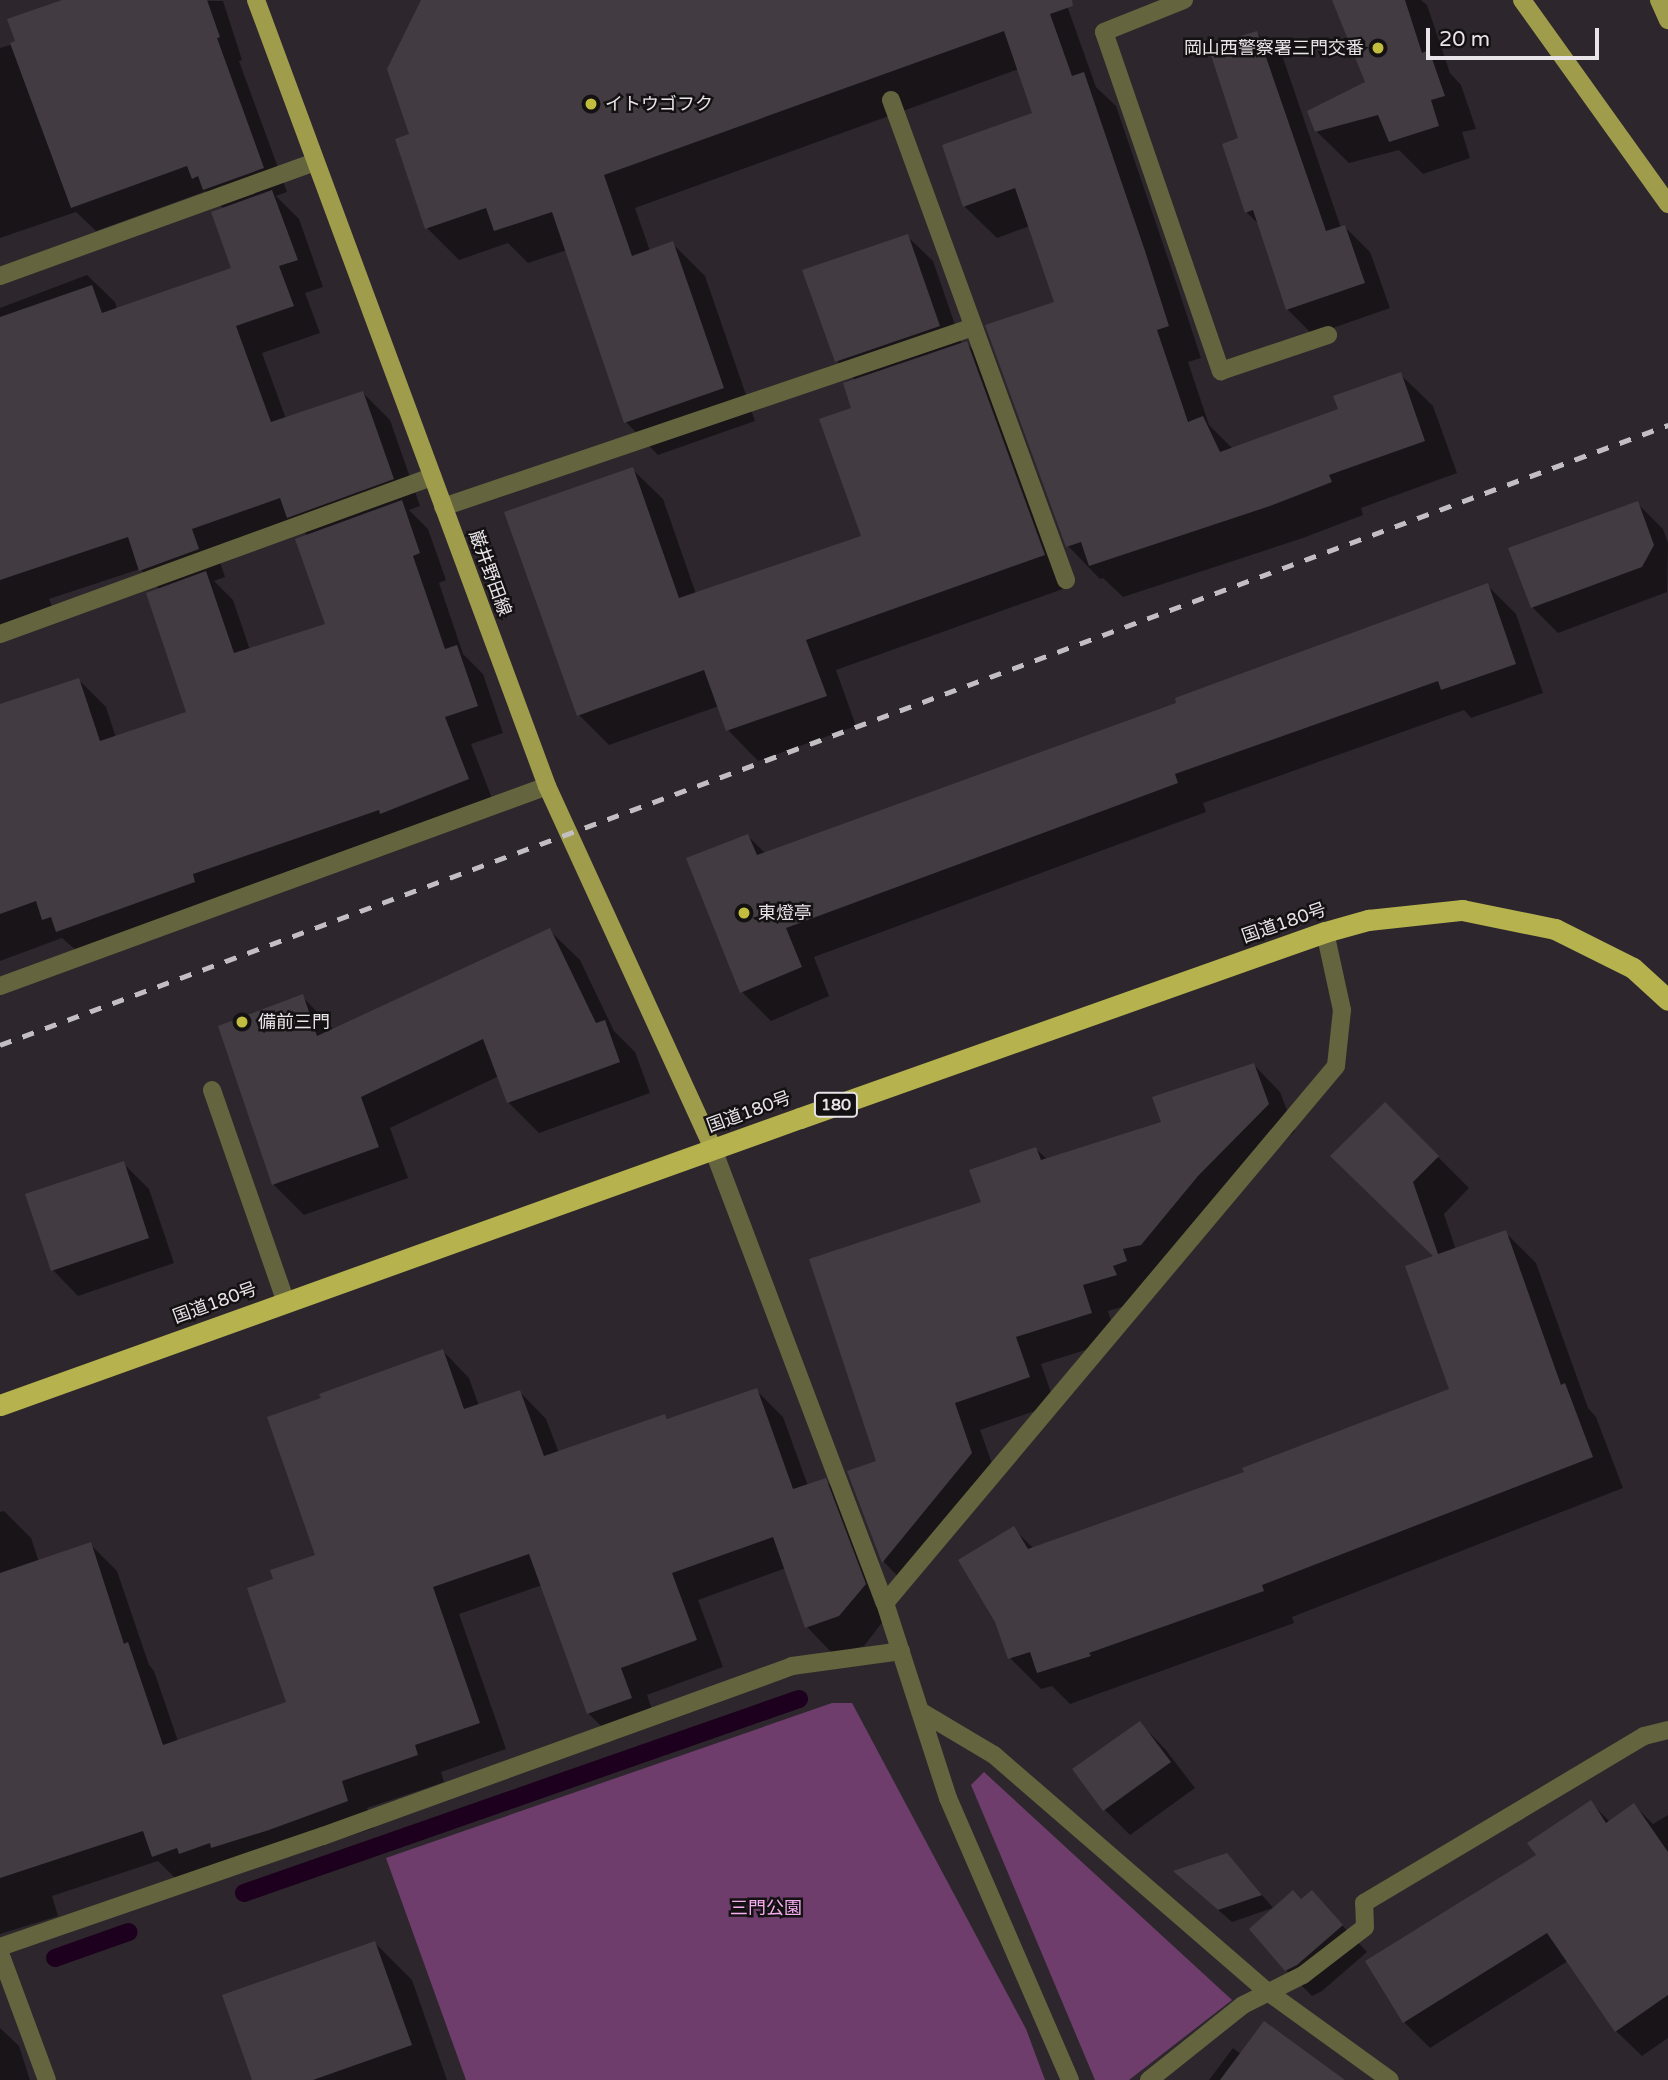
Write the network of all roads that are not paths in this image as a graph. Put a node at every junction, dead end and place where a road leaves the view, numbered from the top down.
1 (256, 0) edge
2 (1184, 0) edge
3 (1522, 0) edge
4 (1659, 0) edge
5 (1668, 20) edge
6 (891, 100) dead end
7 (315, 162) junction
8 (1668, 204) edge
9 (0, 276) edge
10 (973, 327) junction
11 (1328, 335) dead end
12 (432, 477) junction
13 (443, 507) junction
14 (1066, 580) dead end
15 (0, 634) edge
16 (547, 786) junction
17 (1325, 932) junction
18 (0, 986) edge
19 (1668, 1000) edge
20 (212, 1090) dead end
21 (713, 1149) junction
22 (286, 1302) junction
23 (0, 1405) edge
24 (885, 1603) junction
25 (901, 1651) junction
26 (920, 1711) junction
27 (1668, 1730) edge
28 (0, 1947) edge
29 (0, 1952) edge
30 (1268, 1992) junction
31 (47, 2080) edge
32 (1070, 2080) edge
33 (1149, 2080) edge
34 (1390, 2080) edge

1 - 7 main road, 巌井野田線
2 - 11 street
3 - 8 main road
4 - 5 main road
6 - 10 street
7 - 9 street
7 - 12 main road, 巌井野田線
10 - 13 street
10 - 14 street
12 - 13 main road, 巌井野田線
12 - 15 street
13 - 16 main road, 巌井野田線
16 - 18 street
16 - 21 main road, 巌井野田線
17 - 19 highway, 国道180号 / 180
17 - 21 highway, 国道180号 / 180
17 - 24 street
20 - 22 street
21 - 22 highway, 国道180号 / 180
21 - 24 street
22 - 23 highway, 国道180号 / 180
24 - 25 street
25 - 26 street
25 - 28 street
26 - 30 street
26 - 32 street
27 - 30 street
29 - 31 street
30 - 33 street
30 - 34 street

